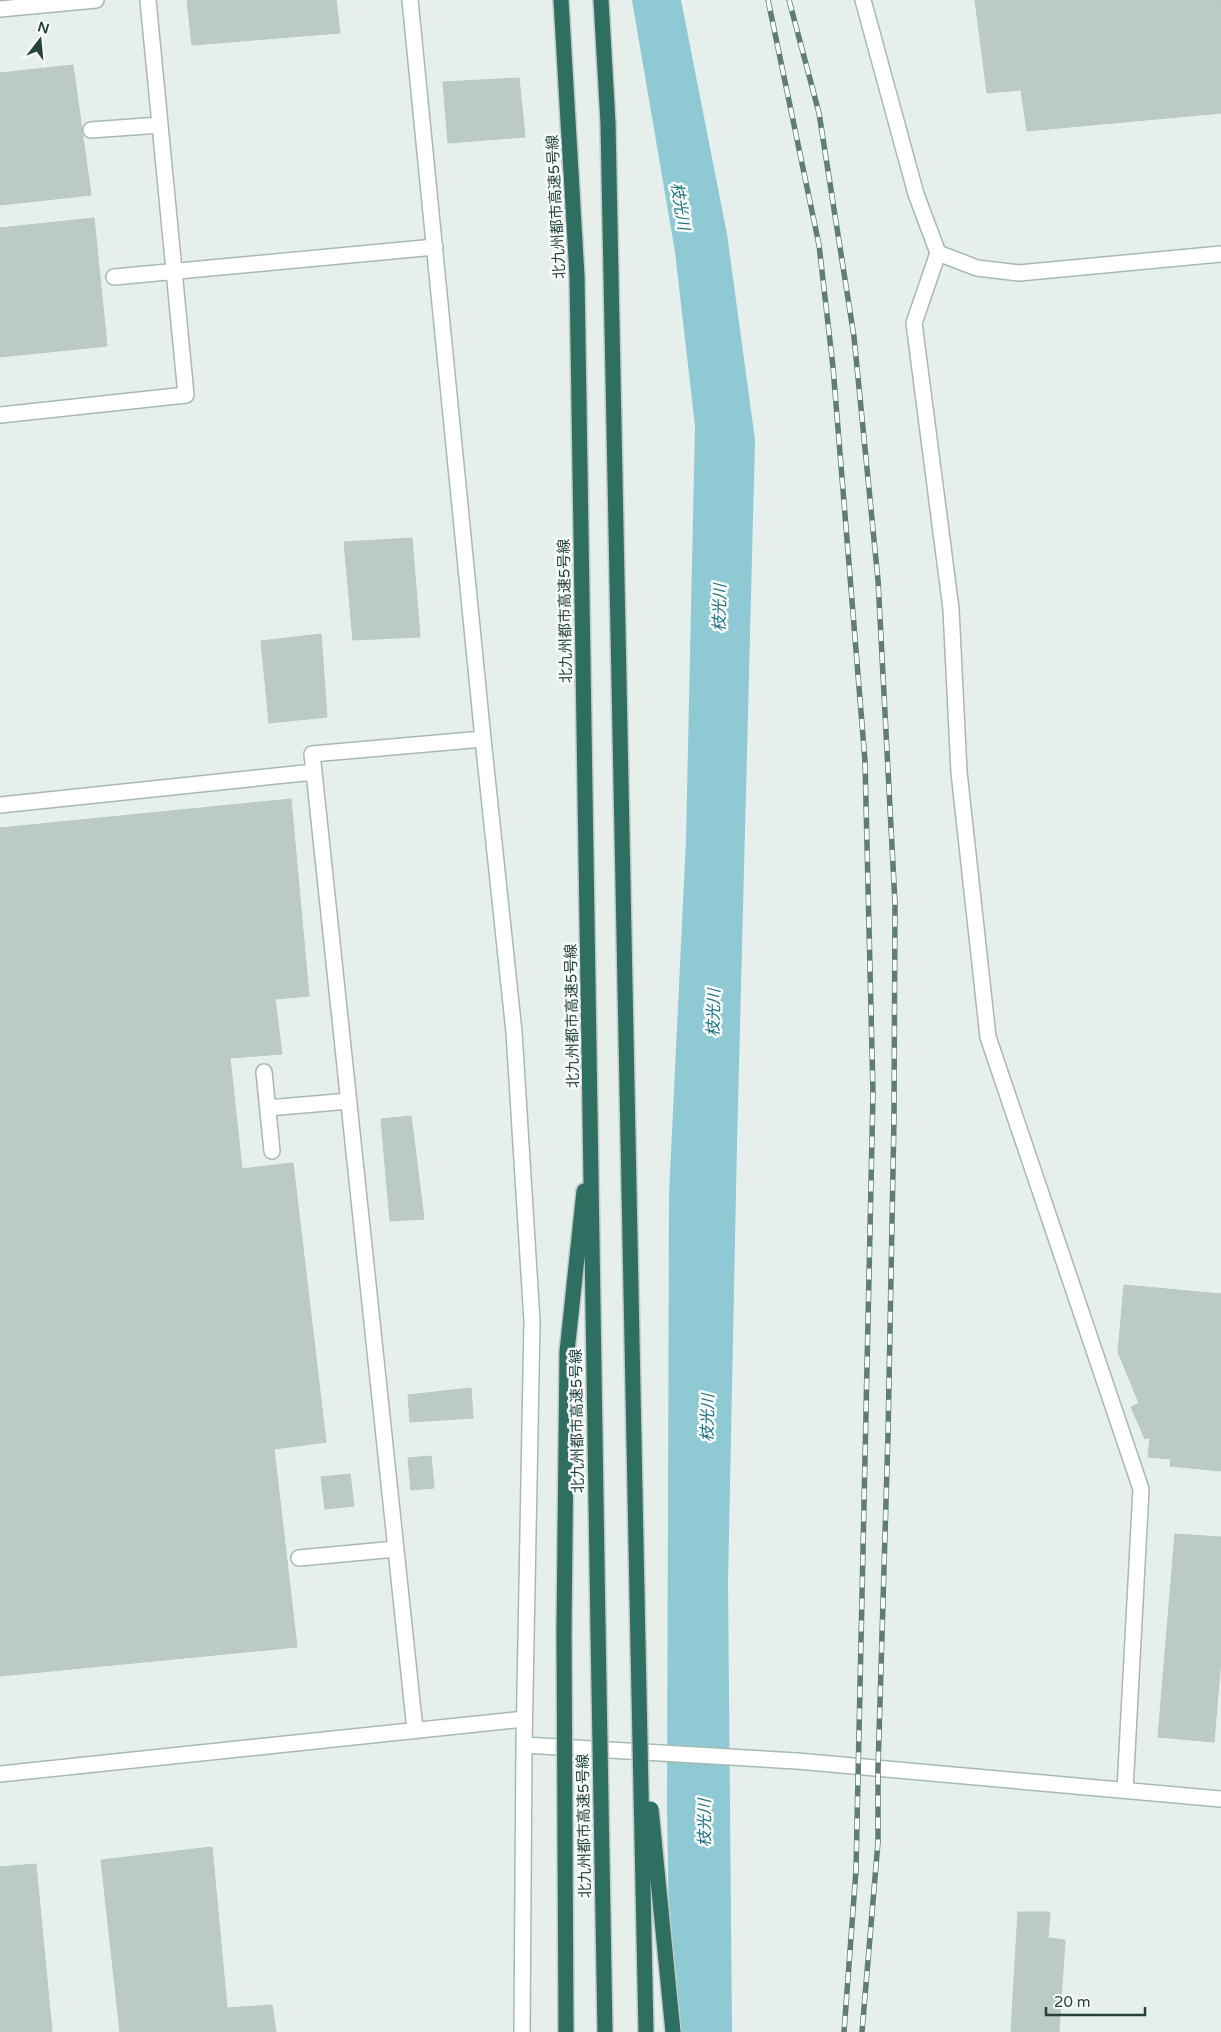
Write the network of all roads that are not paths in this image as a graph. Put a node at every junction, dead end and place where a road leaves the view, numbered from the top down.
1 (96, 0) edge
2 (148, 0) edge
3 (410, 0) edge
4 (562, 0) edge
5 (601, 0) edge
6 (863, 0) edge
7 (0, 9) edge
8 (160, 125) junction
9 (91, 130) dead end
10 (435, 246) junction
11 (938, 253) junction
12 (1221, 254) edge
13 (173, 272) junction
14 (114, 277) dead end
15 (0, 415) edge
16 (483, 739) junction
17 (314, 772) junction
18 (0, 805) edge
19 (264, 1072) dead end
20 (349, 1101) junction
21 (268, 1108) junction
22 (591, 1123) junction
23 (272, 1151) dead end
24 (396, 1549) junction
25 (299, 1558) dead end
26 (640, 1700) junction
27 (524, 1719) junction
28 (415, 1730) junction
29 (524, 1745) junction
30 (0, 1774) edge
31 (1125, 1790) junction
32 (1221, 1799) edge
33 (522, 2032) edge
34 (566, 2032) edge
35 (605, 2032) edge
36 (646, 2032) edge
37 (673, 2032) edge

1 - 7 street
2 - 8 street
3 - 10 street
4 - 22 highway, 北九州都市高速5号線
5 - 26 highway, bridge
6 - 11 street
8 - 9 street
8 - 13 street
10 - 13 street
10 - 16 street
11 - 12 street
11 - 31 street
13 - 14 street
13 - 15 street
16 - 17 street
16 - 27 street
17 - 18 street
17 - 20 street
19 - 21 street
20 - 21 street
20 - 24 street
21 - 23 street
22 - 34 highway, bridge
22 - 35 highway, 北九州都市高速5号線, bridge
24 - 25 street
24 - 28 street
26 - 36 highway, bridge
26 - 37 highway, bridge
27 - 28 street
27 - 29 street
28 - 30 street
29 - 31 street
29 - 33 street
31 - 32 street

